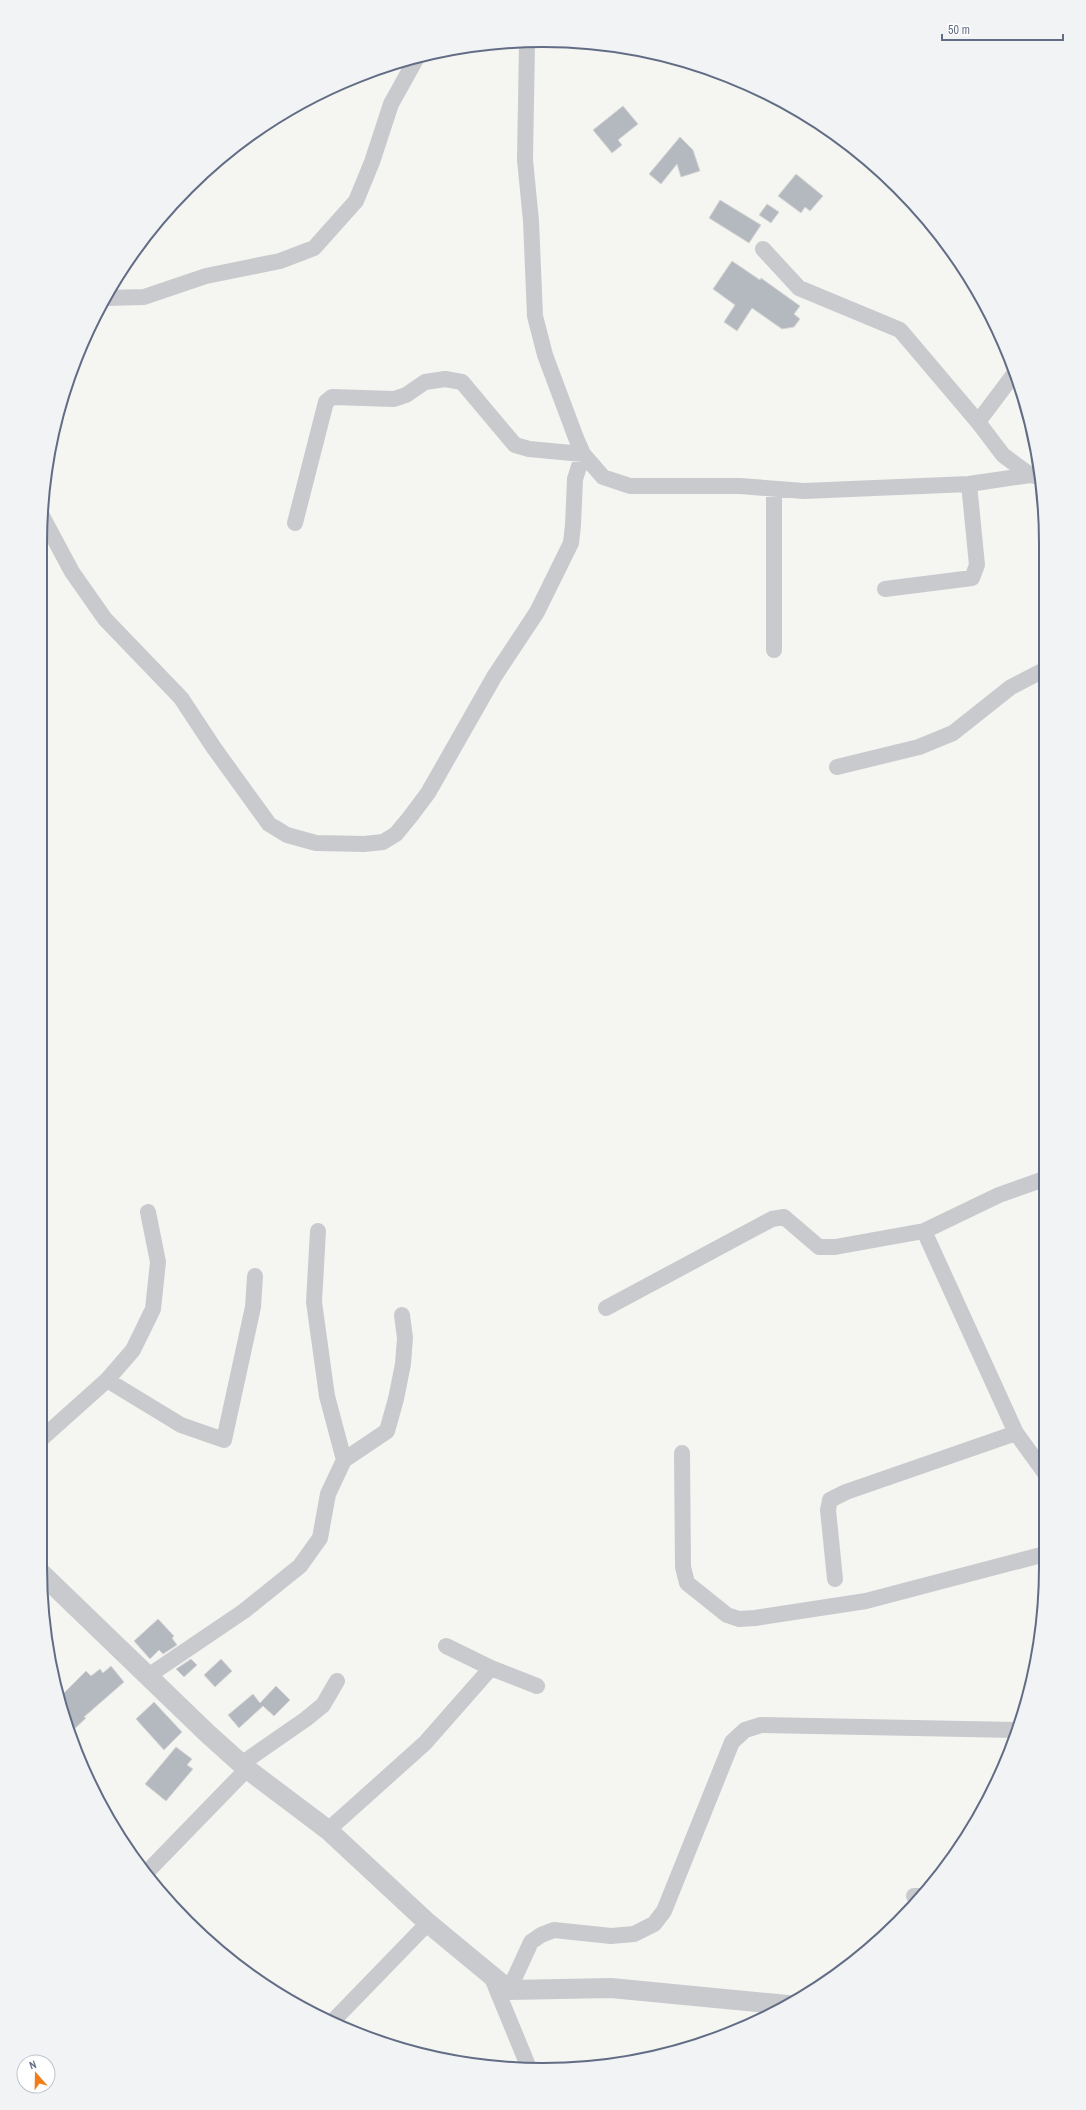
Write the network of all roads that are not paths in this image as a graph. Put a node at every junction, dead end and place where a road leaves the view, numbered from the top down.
1 (527, 48) edge
2 (413, 65) edge
3 (763, 249) dead end
4 (112, 298) edge
5 (1011, 378) edge
6 (978, 422) junction
7 (583, 454) junction
8 (1034, 475) edge
9 (1035, 476) edge
10 (969, 484) junction
11 (774, 489) junction
12 (295, 523) dead end
13 (48, 526) edge
14 (885, 588) dead end
15 (774, 650) dead end
16 (1039, 673) edge
17 (837, 767) dead end
18 (1039, 1181) edge
19 (148, 1212) dead end
20 (318, 1231) dead end
21 (924, 1231) junction
22 (255, 1276) dead end
23 (606, 1308) dead end
24 (402, 1314) dead end
25 (107, 1380) junction
26 (1016, 1433) junction
27 (47, 1434) edge
28 (682, 1453) dead end
29 (344, 1460) junction
30 (1039, 1465) edge
31 (1039, 1556) edge
32 (836, 1579) dead end
33 (47, 1581) edge
34 (446, 1646) dead end
35 (491, 1668) junction
36 (148, 1676) junction
37 (337, 1681) dead end
38 (537, 1686) dead end
39 (1011, 1730) edge
40 (244, 1766) junction
41 (328, 1830) junction
42 (149, 1869) edge
43 (428, 1923) junction
44 (492, 1978) junction
45 (509, 1990) junction
46 (777, 2004) edge
47 (336, 2018) edge
48 (527, 2062) edge

1 - 7 street
2 - 4 street
3 - 6 street
5 - 6 street
6 - 8 street
7 - 11 street
7 - 12 street
7 - 13 street
9 - 10 street
10 - 11 street
10 - 14 street
11 - 15 street
16 - 17 street
18 - 21 street
19 - 25 street
20 - 29 street
21 - 23 street
21 - 26 street
22 - 25 street
24 - 29 street
25 - 27 street
26 - 30 street
26 - 32 street
28 - 31 street
29 - 36 street
33 - 36 street
34 - 35 street
35 - 38 street
35 - 41 street
36 - 40 street
37 - 40 street
39 - 45 street
40 - 41 street
40 - 42 street
41 - 43 street
43 - 44 street
43 - 47 street
44 - 45 street
44 - 48 street
45 - 46 street

